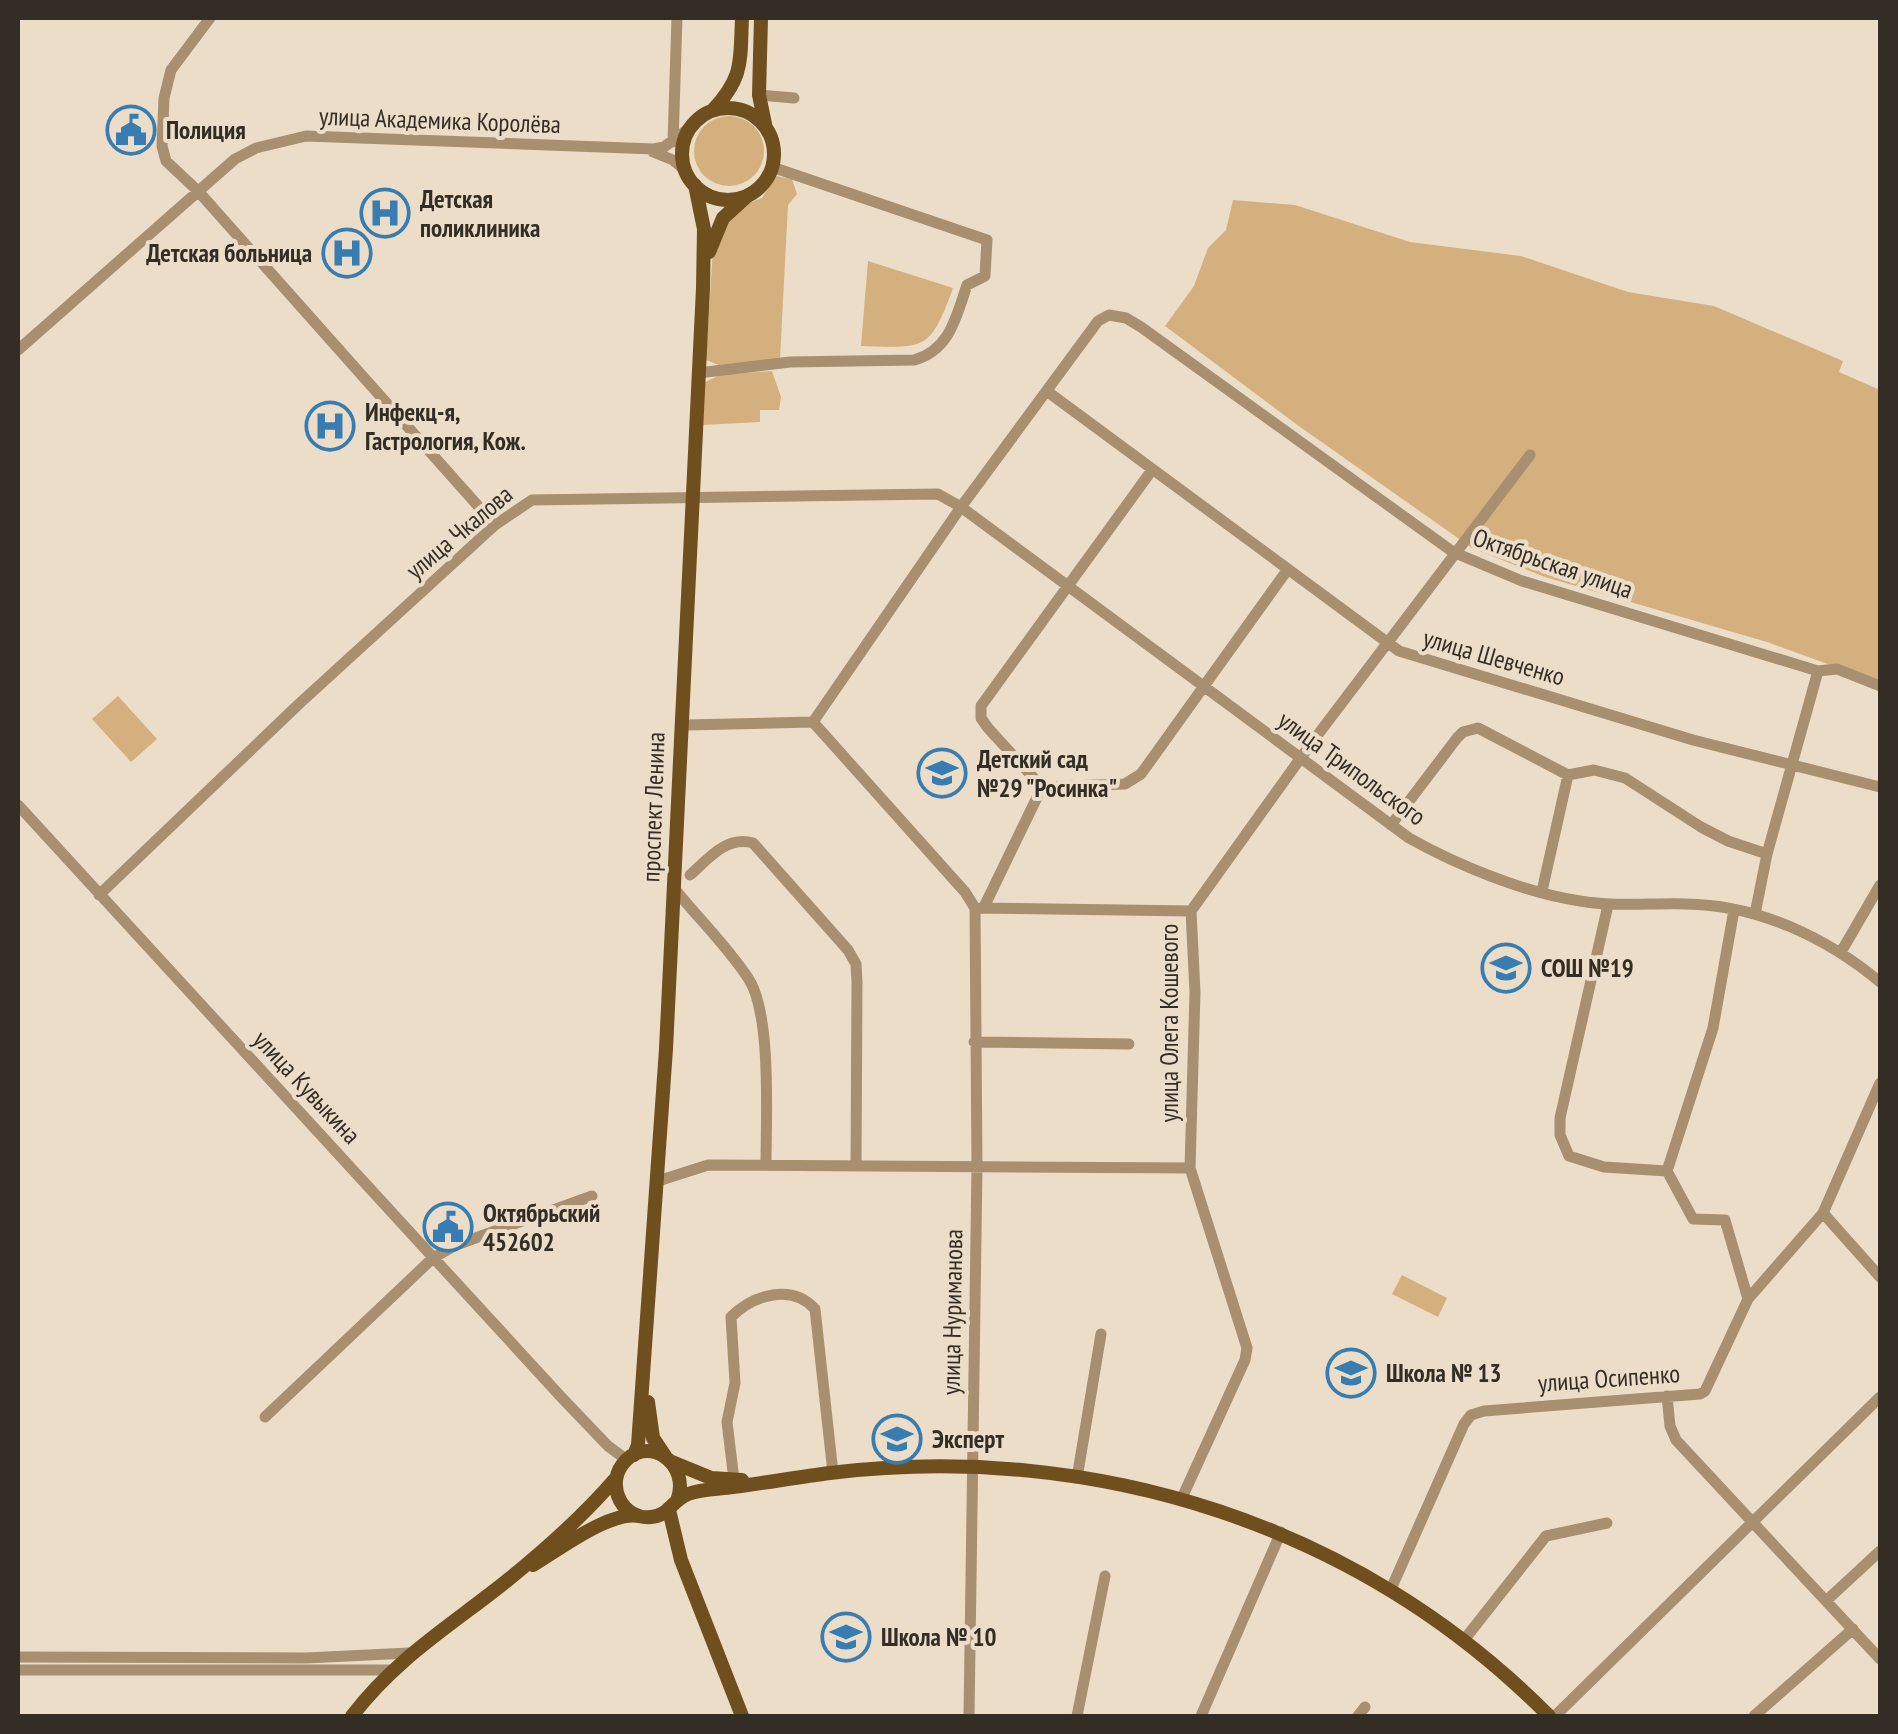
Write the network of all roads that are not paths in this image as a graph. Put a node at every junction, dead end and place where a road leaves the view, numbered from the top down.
1 (210, 18) edge
2 (678, 18) edge
3 (742, 18) edge
4 (761, 18) edge
5 (759, 95) junction
6 (794, 98) dead end
7 (712, 111) junction
8 (690, 128) junction
9 (767, 129) junction
10 (673, 142) junction
11 (634, 150) junction
12 (772, 166) junction
13 (686, 170) junction
14 (695, 185) junction
15 (198, 191) junction
16 (748, 196) junction
17 (703, 288) junction
18 (18, 350) edge
19 (698, 373) junction
20 (1048, 392) junction
21 (1530, 455) dead end
22 (1152, 470) junction
23 (692, 496) junction
24 (961, 507) junction
25 (495, 525) junction
26 (1454, 552) junction
27 (1288, 568) junction
28 (1066, 587) junction
29 (1387, 644) junction
30 (1818, 672) junction
31 (1204, 686) junction
32 (1880, 686) edge
33 (813, 722) junction
34 (686, 725) dead end
35 (1301, 760) junction
36 (1792, 766) junction
37 (1568, 775) junction
38 (1042, 787) junction
39 (1880, 787) edge
40 (18, 806) edge
41 (1390, 825) junction
42 (1767, 854) junction
43 (690, 876) dead end
44 (1880, 886) edge
45 (673, 887) junction
46 (1542, 892) junction
47 (100, 894) junction
48 (1608, 905) junction
49 (980, 908) junction
50 (1734, 910) junction
51 (1191, 911) junction
52 (1755, 914) junction
53 (1841, 952) junction
54 (1880, 982) edge
55 (974, 1042) junction
56 (1129, 1044) dead end
57 (1880, 1083) edge
58 (766, 1164) junction
59 (856, 1166) junction
60 (976, 1166) junction
61 (1190, 1168) junction
62 (1666, 1171) junction
63 (658, 1181) junction
64 (592, 1196) dead end
65 (1822, 1213) junction
66 (433, 1258) junction
67 (1879, 1274) edge
68 (1748, 1299) junction
69 (648, 1329) junction
70 (1101, 1334) dead end
71 (1666, 1396) junction
72 (1880, 1397) edge
73 (265, 1417) dead end
74 (668, 1459) junction
75 (624, 1466) junction
76 (973, 1468) junction
77 (833, 1473) junction
78 (1077, 1478) junction
79 (734, 1480) junction
80 (773, 1482) junction
81 (1181, 1500) junction
82 (673, 1505) junction
83 (646, 1517) junction
84 (1752, 1522) junction
85 (1607, 1523) dead end
86 (1281, 1532) junction
87 (1880, 1552) edge
88 (681, 1560) junction
89 (1105, 1576) dead end
90 (511, 1577) junction
91 (1391, 1589) junction
92 (1827, 1600) junction
93 (1853, 1629) junction
94 (1464, 1640) junction
95 (409, 1654) junction
96 (18, 1657) edge
97 (1880, 1658) edge
98 (18, 1670) edge
99 (390, 1670) junction
100 (352, 1716) edge
101 (742, 1716) edge
102 (969, 1716) edge
103 (1077, 1716) edge
104 (1201, 1716) edge
105 (1552, 1716) edge
106 (1754, 1716) edge

1 - 15 street
2 - 10 street
3 - 7 main road
4 - 5 main road
5 - 6 street
5 - 9 main road
7 - 8 main road
7 - 9 main road
8 - 10 street, улица Академика Королёва
8 - 13 main road
9 - 12 main road
10 - 11 street, улица Академика Королёва
11 - 13 street
11 - 15 street, улица Академика Королёва
12 - 16 main road
12 - 19 street
13 - 14 main road
14 - 16 main road
14 - 17 main road, проспект Ленина
15 - 18 street, улица Академика Королёва
15 - 25 street
16 - 17 main road, проспект Ленина
17 - 19 main road, проспект Ленина
19 - 23 main road, проспект Ленина
20 - 22 street, улица Шевченко
20 - 24 street
20 - 26 street, Октябрьская улица
21 - 26 street, улица Олега Кошевого
22 - 27 street, улица Шевченко
22 - 28 street
23 - 24 street, улица Чкалова
23 - 25 street, улица Чкалова
23 - 45 main road, проспект Ленина
24 - 28 street, улица Трипольского
24 - 33 street
25 - 47 street, улица Чкалова
26 - 29 street, улица Олега Кошевого
26 - 30 street, Октябрьская улица
27 - 29 street, улица Шевченко
27 - 31 street
28 - 31 street, улица Трипольского
28 - 38 street
29 - 35 street, улица Олега Кошевого
29 - 36 street, улица Шевченко
30 - 32 street, Октябрьская улица
30 - 36 street
31 - 35 street, улица Трипольского
31 - 38 street
33 - 34 street
33 - 49 street
35 - 41 street, улица Трипольского
35 - 51 street, улица Олега Кошевого
36 - 39 street, улица Шевченко
36 - 42 street
37 - 41 street
37 - 42 street
37 - 46 street
38 - 49 street
40 - 47 street, улица Кувыкина
41 - 46 street, улица Трипольского
42 - 52 street
43 - 59 street
44 - 53 street
45 - 58 street
45 - 63 main road, проспект Ленина
46 - 48 street, улица Трипольского
47 - 66 street, улица Кувыкина
48 - 50 street, улица Трипольского
48 - 62 street
49 - 51 street
49 - 55 street, улица Нуриманова
50 - 52 street, улица Трипольского
50 - 62 street
51 - 61 street, улица Олега Кошевого
52 - 53 street, улица Трипольского
53 - 54 street, улица Трипольского
55 - 56 street
55 - 60 street, улица Нуриманова
57 - 65 street, улица Осипенко
58 - 59 street
58 - 63 street
59 - 60 street
60 - 61 street
60 - 76 street, улица Нуриманова
61 - 81 street, улица Олега Кошевого
62 - 68 street
63 - 69 main road, проспект Ленина
64 - 66 street
65 - 67 street
65 - 68 street, улица Осипенко
66 - 73 street
66 - 75 street, улица Кувыкина
68 - 71 street, улица Осипенко
69 - 74 main road, проспект Ленина
69 - 75 main road, проспект Ленина
70 - 78 street
71 - 84 street
71 - 91 street, улица Осипенко
72 - 84 street
74 - 75 main road
74 - 79 main road
74 - 82 main road
75 - 83 main road
75 - 90 main road
76 - 77 main road
76 - 78 main road
76 - 102 street, улица Нуриманова
77 - 79 street
77 - 80 main road
78 - 81 main road
79 - 80 main road
80 - 82 main road
81 - 86 main road
82 - 83 main road
82 - 88 main road
83 - 88 main road
83 - 90 main road
84 - 92 street
84 - 105 street
85 - 94 street
86 - 91 main road
86 - 104 street
87 - 92 street
88 - 101 main road
89 - 103 street
90 - 95 main road
91 - 94 main road
92 - 93 street
93 - 97 street
93 - 106 street
94 - 105 main road
95 - 96 street
95 - 99 main road
98 - 99 street
99 - 100 main road

